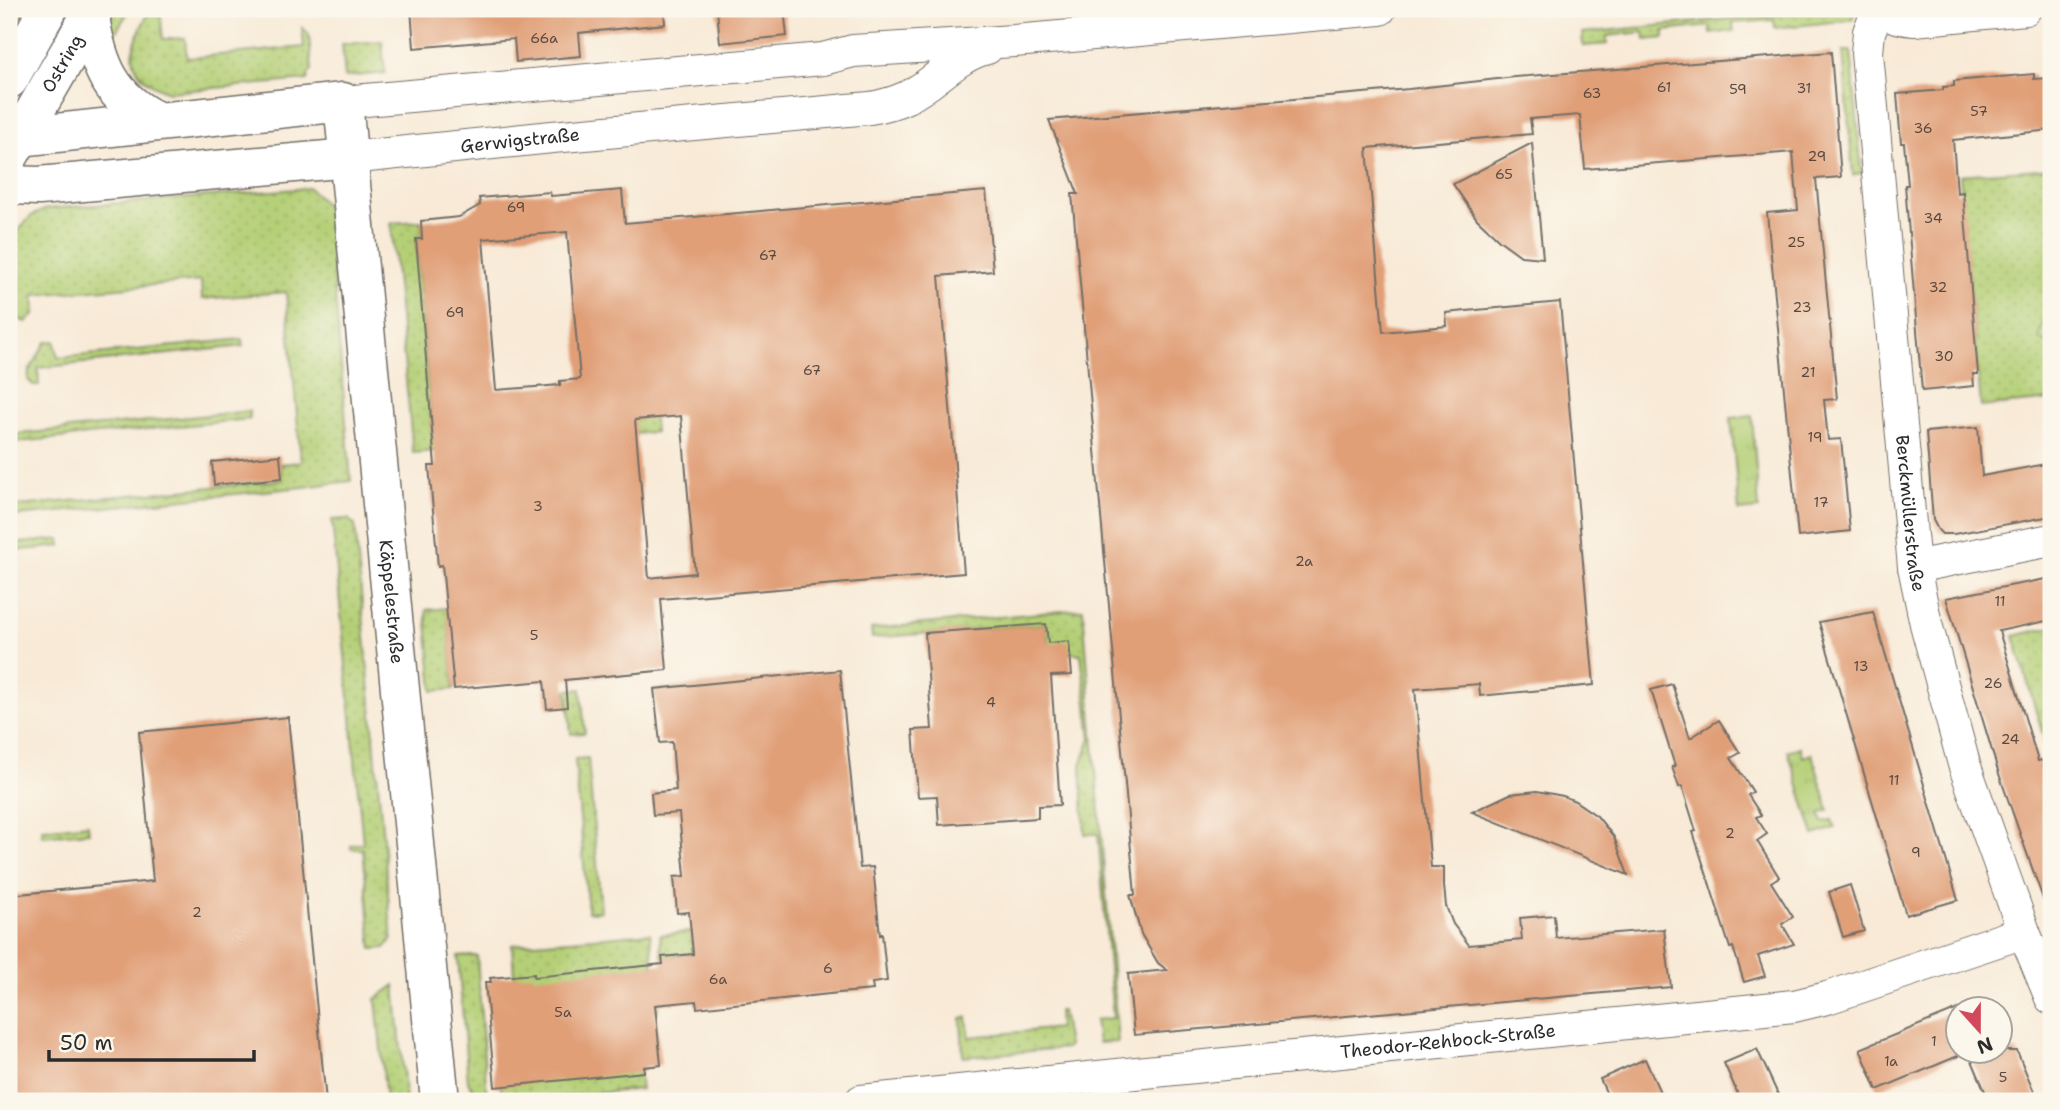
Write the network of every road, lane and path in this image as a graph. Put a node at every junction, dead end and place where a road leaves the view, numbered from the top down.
1 (48, 9) edge
2 (1380, 9) edge
3 (1878, 9) edge
4 (2025, 9) edge
5 (92, 12) edge
6 (1253, 14) edge
7 (1014, 41) junction
8 (9, 79) edge
9 (343, 102) junction
10 (157, 121) junction
11 (14, 146) edge
12 (349, 158) junction
13 (9, 185) edge
14 (2051, 540) edge
15 (1914, 567) junction
16 (2024, 932) junction
17 (2051, 998) edge
18 (440, 1101) edge
19 (861, 1101) edge

1 - 8 street
2 - 6 street, Gerwigstraße
3 - 4 street
3 - 15 street, Berckmüllerstraße
5 - 10 street
5 - 11 street, Ostring
6 - 7 street, Gerwigstraße
7 - 9 street, Gerwigstraße
7 - 12 street, Gerwigstraße
9 - 10 street, Gerwigstraße
9 - 12 street, Käppelestraße
10 - 11 street, Gerwigstraße
12 - 13 street, Gerwigstraße
12 - 18 street, Käppelestraße
14 - 15 street
15 - 16 street, Berckmüllerstraße
16 - 17 street, Berckmüllerstraße
16 - 19 street, Theodor-Rehbock-Straße

